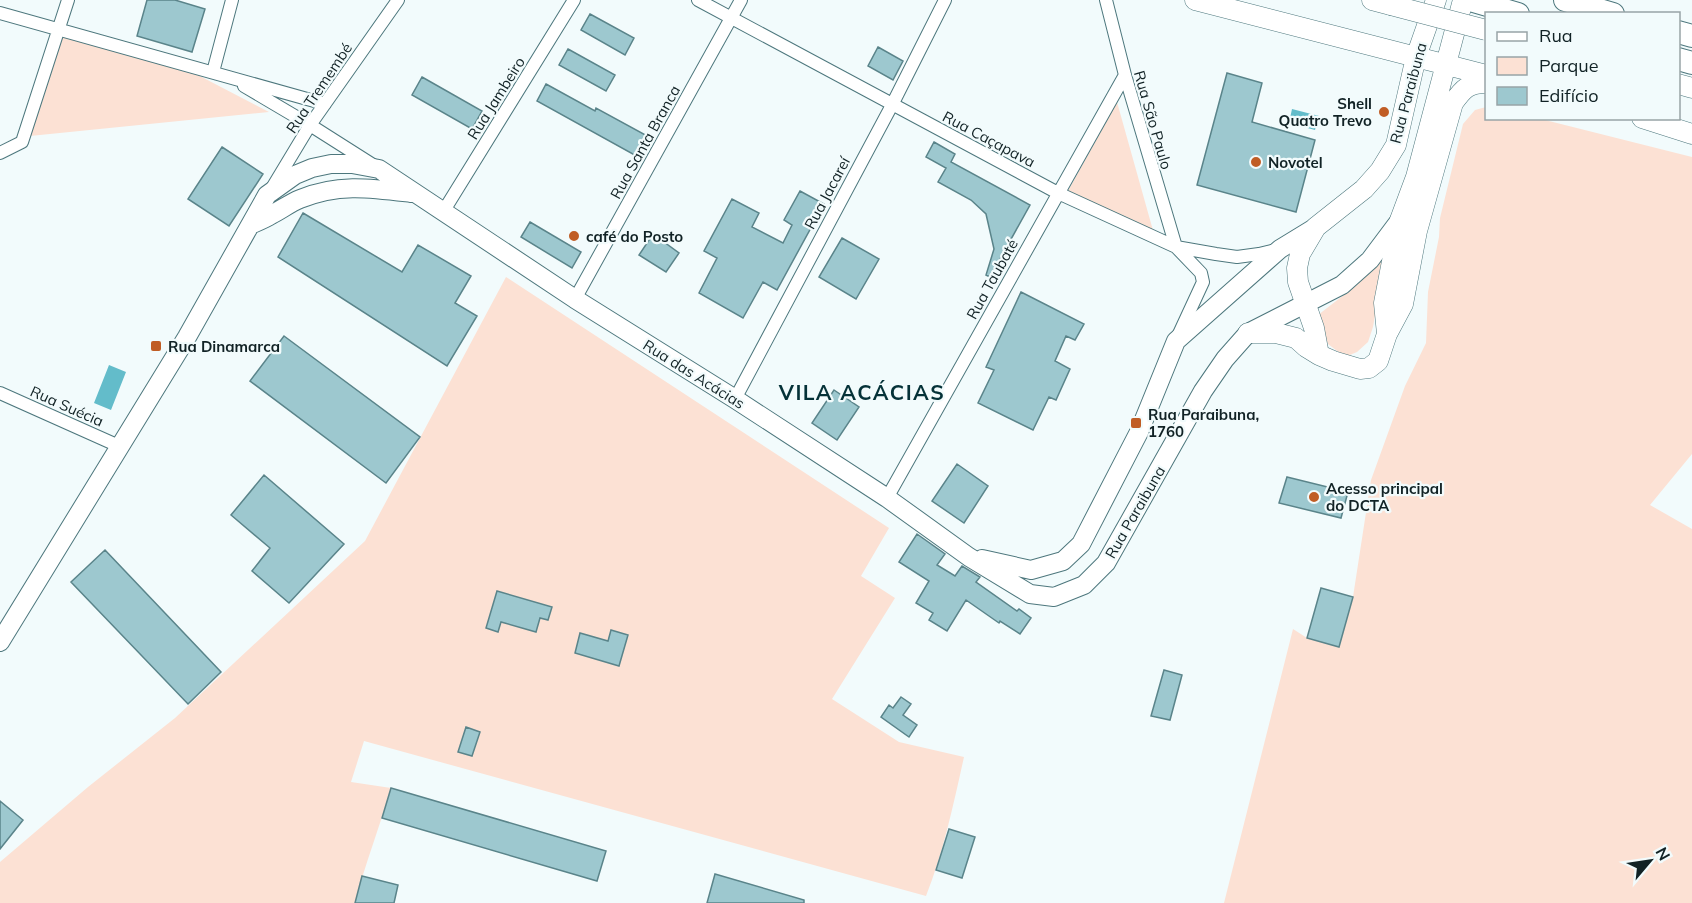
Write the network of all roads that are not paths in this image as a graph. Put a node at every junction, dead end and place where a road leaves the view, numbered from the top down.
1 (68, 0) edge
2 (232, 0) edge
3 (398, 0) edge
4 (574, 0) edge
5 (698, 0) edge
6 (741, 0) edge
7 (945, 0) edge
8 (1106, 0) edge
9 (1195, 0) edge
10 (1436, 0) edge
11 (1463, 0) edge
12 (1470, 0) edge
13 (1565, 0) edge
14 (1381, 3) edge
15 (1511, 12) edge
16 (1606, 12) edge
17 (0, 13) edge
18 (732, 18) junction
19 (59, 29) junction
20 (1485, 30) edge
21 (1416, 57) junction
22 (1446, 65) junction
23 (213, 72) junction
24 (1125, 75) junction
25 (1485, 75) edge
26 (231, 79) junction
27 (1485, 83) edge
28 (325, 104) junction
29 (892, 105) junction
30 (1648, 120) edge
31 (310, 125) junction
32 (1692, 134) edge
33 (0, 153) edge
34 (379, 169) junction
35 (1058, 193) junction
36 (417, 194) junction
37 (267, 195) junction
38 (443, 212) junction
39 (1400, 220) junction
40 (250, 225) junction
41 (1316, 227) junction
42 (1176, 247) junction
43 (1280, 249) junction
44 (575, 299) junction
45 (1305, 304) junction
46 (1248, 333) junction
47 (1387, 334) junction
48 (1176, 341) junction
49 (1319, 355) junction
50 (0, 393) edge
51 (735, 399) junction
52 (121, 447) junction
53 (887, 498) junction
54 (969, 556) junction
55 (0, 642) edge

1 - 19 street
2 - 23 street
3 - 28 street, Rua Tremembé
4 - 38 street, Rua Jambeiro
5 - 18 street, Rua Caçapava
6 - 18 street, Rua Santa Branca
7 - 29 street, Rua Jacareí
8 - 24 street, Rua São Paulo
9 - 21 main road
10 - 21 main road, Rua Paraibuna
11 - 22 main road
12 - 15 highway
13 - 16 highway
14 - 20 main road, bridge
17 - 19 street
18 - 29 street, Rua Caçapava
18 - 44 street, Rua Santa Branca
19 - 23 street
19 - 33 street
21 - 22 main road
21 - 41 main road, Rua Paraibuna
22 - 25 main road
22 - 39 main road
23 - 26 street
24 - 35 street, Rua Taubaté
24 - 42 street, Rua São Paulo
26 - 28 street
26 - 31 street
27 - 47 main road
28 - 31 street, Rua Tremembé
29 - 35 street, Rua Caçapava
29 - 51 street, Rua Jacareí
30 - 32 main road
31 - 34 street
31 - 37 street, Rua Tremembé
34 - 36 main road, Rua das Acácias
34 - 37 main road, Rua das Acácias
35 - 42 street, Rua Caçapava
35 - 53 street, Rua Taubaté
36 - 38 main road, Rua das Acácias
36 - 40 main road, Rua das Acácias
37 - 40 main road, Rua das Acácias
38 - 44 main road, Rua das Acácias
39 - 45 main road, Rua Paraibuna
39 - 47 main road
40 - 52 main road
41 - 43 main road, Rua Paraibuna
41 - 45 main road
42 - 43 street, Rua Caçapava
42 - 48 street, Rua Paraibuna
43 - 48 main road, Rua Paraibuna
44 - 51 main road, Rua das Acácias
45 - 46 main road, Rua Paraibuna
45 - 49 main road
46 - 49 main road
46 - 54 main road, Rua Paraibuna
47 - 49 main road
48 - 54 main road, Rua Paraibuna
50 - 52 street, Rua Suécia
51 - 53 main road, Rua das Acácias
52 - 55 main road
53 - 54 main road, Rua das Acácias

